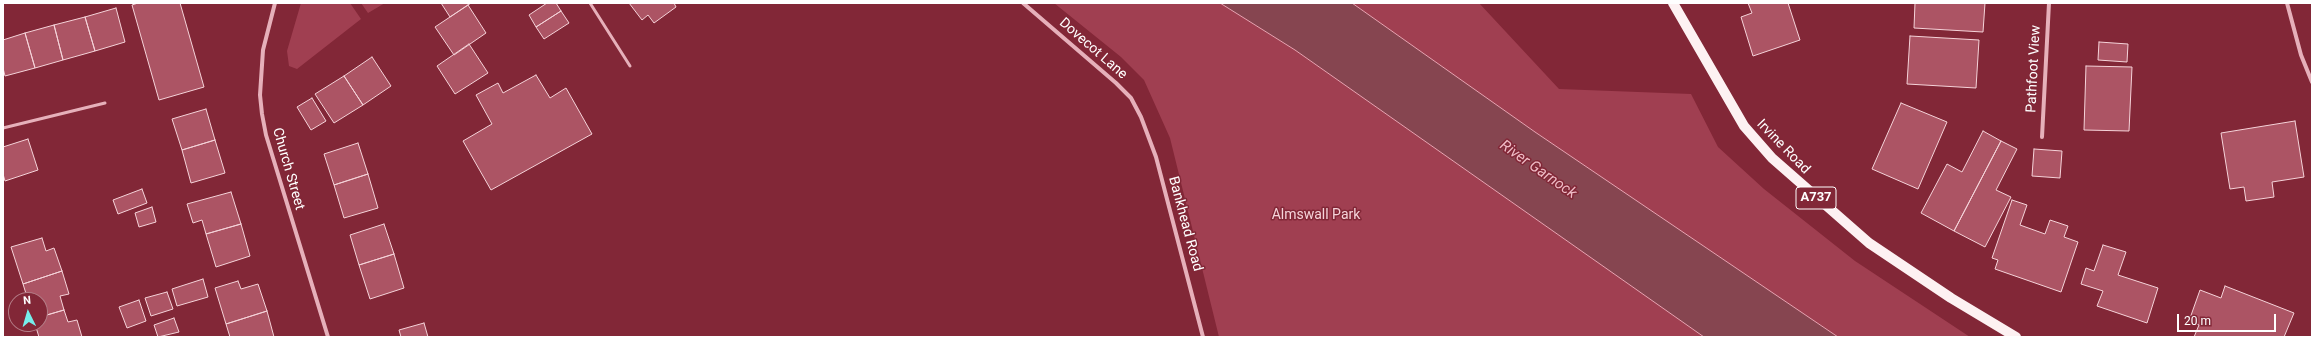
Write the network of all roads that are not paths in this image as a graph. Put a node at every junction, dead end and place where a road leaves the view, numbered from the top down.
1 (274, 3) edge
2 (590, 3) edge
3 (1023, 3) edge
4 (1673, 3) edge
5 (2049, 3) edge
6 (2288, 3) edge
7 (630, 66) dead end
8 (2312, 82) edge
9 (105, 103) dead end
10 (1141, 117) joint
11 (3, 128) edge
12 (2042, 137) dead end
13 (328, 337) edge
14 (1203, 337) edge
15 (2016, 337) edge

1 - 13 street, Church Street
2 - 7 lane
3 - 10 street, Dovecot Lane
4 - 15 main road, Irvine Road / A737
5 - 12 street, Pathfoot View
6 - 8 street
9 - 11 lane
10 - 14 street, Bankhead Road

